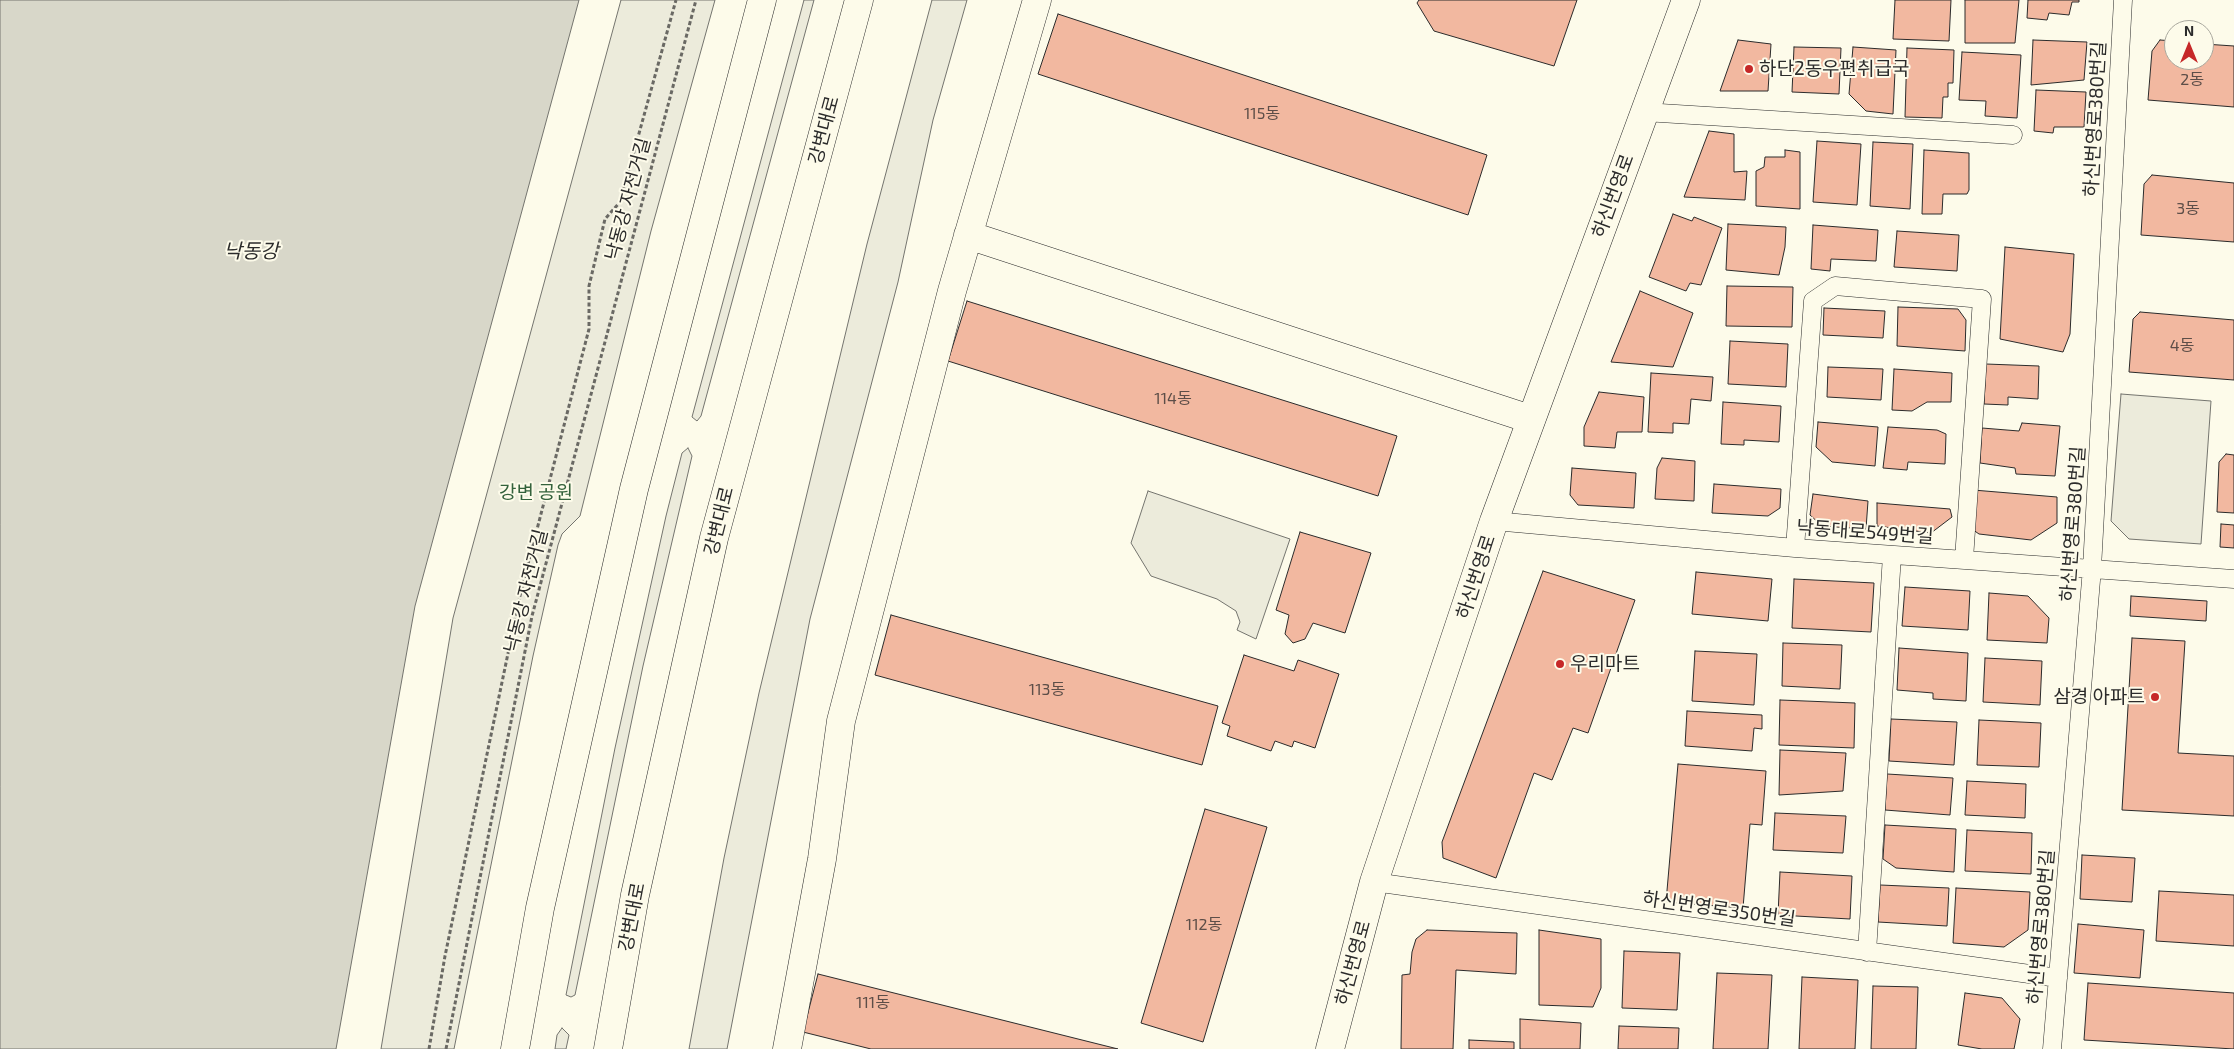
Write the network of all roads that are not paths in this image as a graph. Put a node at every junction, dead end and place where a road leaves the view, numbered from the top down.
1 (762, 0) edge
2 (859, 0) edge
3 (1037, 0) edge
4 (1686, 0) edge
5 (2123, 0) edge
6 (1644, 112) junction
7 (2013, 135) dead end
8 (968, 236) junction
9 (1530, 419) junction
10 (1494, 521) junction
11 (1795, 548) junction
12 (1892, 555) junction
13 (1964, 560) junction
14 (2092, 568) junction
15 (2234, 579) edge
16 (1374, 882) junction
17 (1867, 952) junction
18 (2058, 978) junction
19 (515, 1049) edge
20 (608, 1049) edge
21 (787, 1049) edge
22 (1330, 1049) edge
23 (2052, 1049) edge

1 - 19 street
2 - 20 street, 강변대로
3 - 8 street
4 - 6 street, 하신번영로
5 - 14 lane, 하신번영로380번길
6 - 7 lane
6 - 9 street, 하신번영로
8 - 9 street
8 - 21 street
9 - 10 street, 하신번영로
10 - 11 lane, 낙동대로549번길
10 - 16 street, 하신번영로
11 - 12 lane, 낙동대로549번길
11 - 13 lane
12 - 13 lane, 낙동대로549번길
12 - 17 lane
13 - 14 lane, 낙동대로549번길
14 - 15 lane, 낙동대로549번길
14 - 18 lane, 하신번영로380번길
16 - 17 lane, 하신번영로350번길
16 - 22 street, 하신번영로
17 - 18 lane, 하신번영로350번길
18 - 23 lane, 하신번영로380번길

